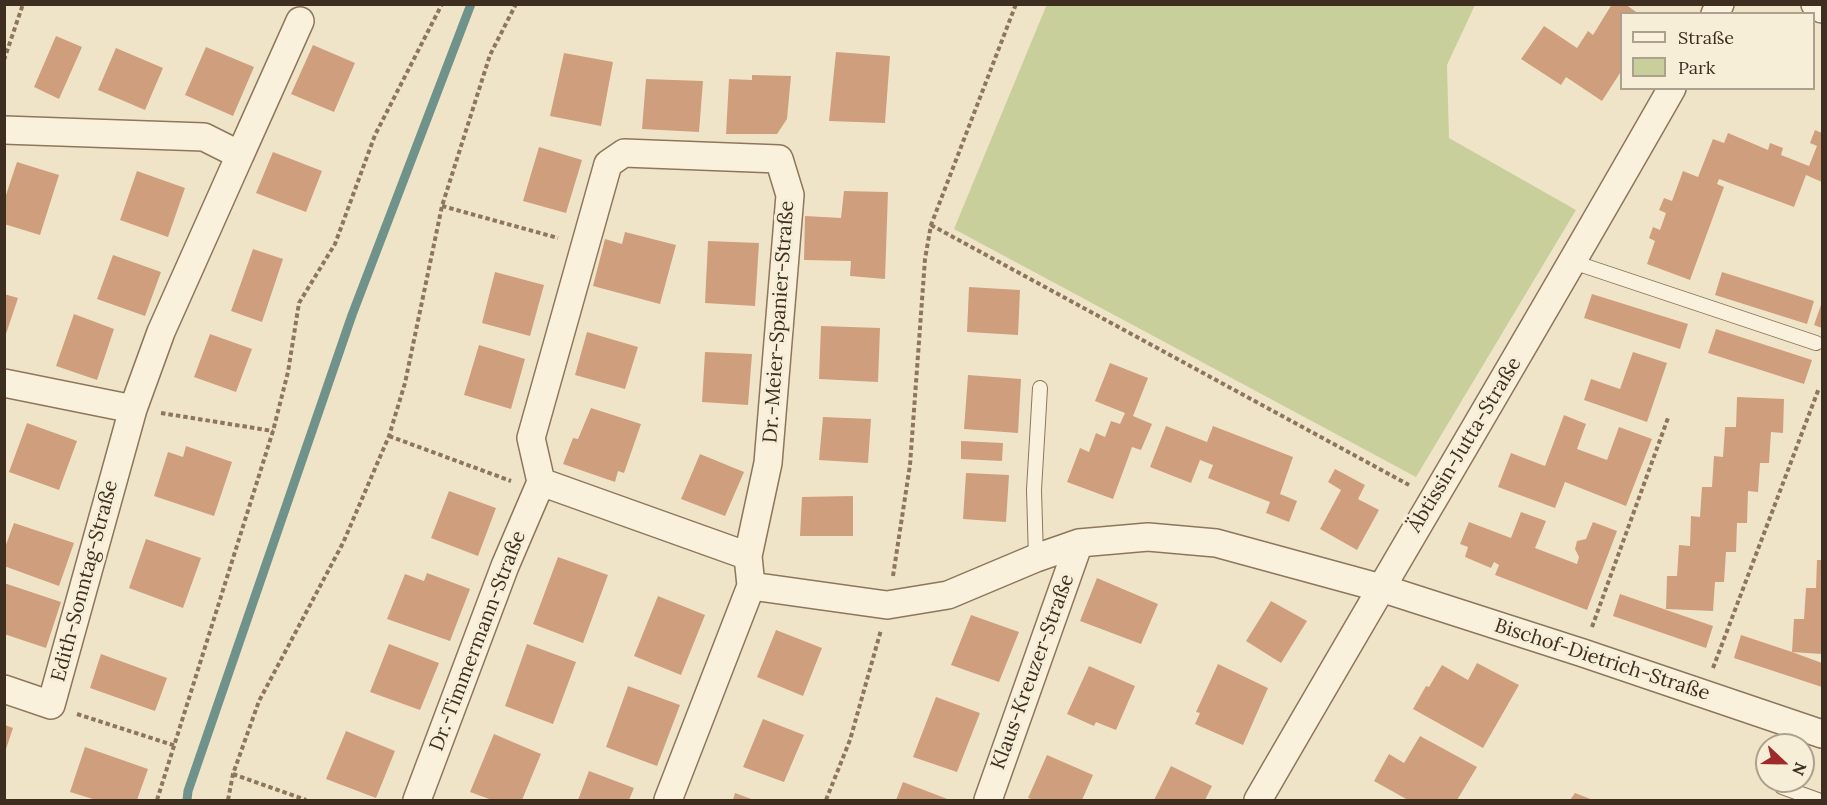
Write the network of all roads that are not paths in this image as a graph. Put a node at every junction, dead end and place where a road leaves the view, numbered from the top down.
1 (1815, 4) edge
2 (1822, 9) edge
3 (300, 21) dead end
4 (1671, 90) edge
5 (4, 130) edge
6 (240, 155) junction
7 (1573, 262) junction
8 (1816, 343) dead end
9 (4, 383) edge
10 (1040, 388) dead end
11 (132, 409) junction
12 (541, 482) junction
13 (1079, 543) junction
14 (748, 556) junction
15 (1036, 558) junction
16 (751, 586) junction
17 (1381, 588) junction
18 (4, 689) edge
19 (1822, 734) edge
20 (1797, 793) edge
21 (417, 801) edge
22 (668, 801) edge
23 (988, 801) edge
24 (1258, 801) edge
25 (1818, 801) edge

1 - 2 street
3 - 6 street, Edith-Sonntag-Straße
4 - 7 street, Äbtissin-Jutta-Straße
5 - 6 street
6 - 11 street, Edith-Sonntag-Straße
7 - 8 lane
7 - 17 street, Äbtissin-Jutta-Straße
9 - 11 street
10 - 15 lane
11 - 18 street, Edith-Sonntag-Straße
12 - 14 street
12 - 14 street, Dr.-Meier-Spanier-Straße
12 - 21 street, Dr.-Timmermann-Straße
13 - 15 street, Bischof-Dietrich-Straße
13 - 17 street, Bischof-Dietrich-Straße
13 - 23 street, Klaus-Kreuzer-Straße
14 - 16 street
15 - 16 street, Bischof-Dietrich-Straße
16 - 22 street
17 - 19 street, Bischof-Dietrich-Straße
17 - 24 street, Äbtissin-Jutta-Straße
20 - 25 lane

